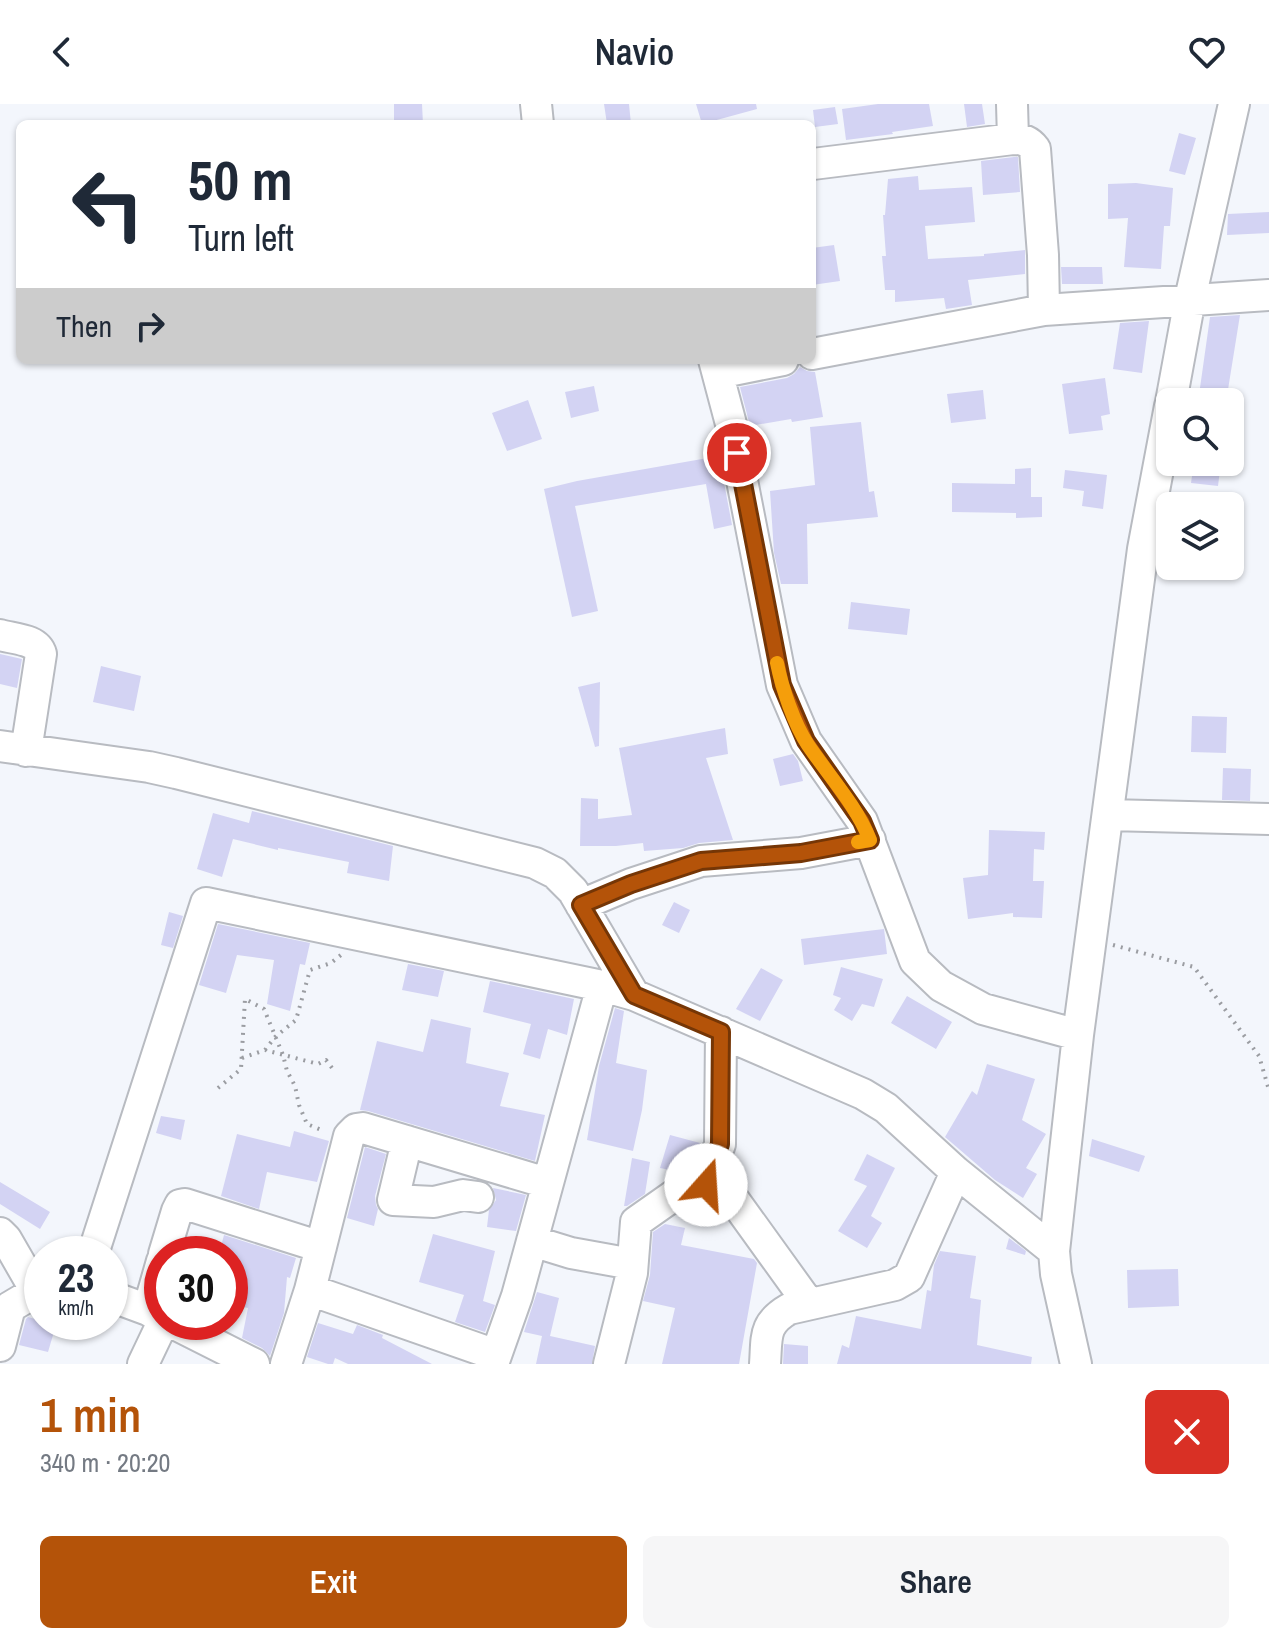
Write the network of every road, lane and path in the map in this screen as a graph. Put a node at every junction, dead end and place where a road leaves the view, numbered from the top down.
1 (1012, 104) edge
2 (1234, 104) edge
3 (1013, 139) junction
4 (816, 164) edge
5 (1269, 295) edge
6 (1190, 299) junction
7 (1044, 310) junction
8 (816, 353) edge
9 (738, 364) edge
10 (716, 366) edge
11 (1173, 388) edge
12 (1157, 476) edge
13 (0, 635) edge
14 (13, 748) edge
15 (1108, 815) junction
16 (1269, 819) edge
17 (870, 840) junction
18 (581, 905) junction
19 (364, 936) junction
20 (1091, 939) junction
21 (602, 986) junction
22 (634, 995) junction
23 (721, 1032) junction
24 (1078, 1035) junction
25 (275, 1037) junction
26 (265, 1050) junction
27 (283, 1055) junction
28 (242, 1058) junction
29 (335, 1072) dead end
30 (218, 1088) dead end
31 (1269, 1090) edge
32 (407, 1141) junction
33 (348, 1142) junction
34 (711, 1168) junction
35 (956, 1172) junction
36 (547, 1183) junction
37 (478, 1197) dead end
38 (0, 1233) edge
39 (99, 1236) edge
40 (169, 1236) edge
41 (532, 1241) junction
42 (321, 1247) junction
43 (1054, 1251) junction
44 (632, 1264) junction
45 (24, 1267) edge
46 (310, 1290) junction
47 (24, 1299) edge
48 (809, 1304) junction
49 (152, 1340) edge
50 (205, 1340) edge
51 (0, 1346) edge
52 (494, 1359) edge
53 (143, 1364) edge
54 (253, 1364) edge
55 (286, 1364) edge
56 (609, 1364) edge
57 (765, 1364) edge
58 (1076, 1364) edge

1 - 3 street
2 - 6 street
3 - 4 street
3 - 7 street
5 - 6 street
6 - 7 street
6 - 11 street
7 - 8 street
9 - 10 street
10 - 17 street
12 - 15 street
13 - 14 street
14 - 18 street
15 - 16 street
15 - 20 street
17 - 18 street
17 - 24 street
18 - 22 street
19 - 21 street
19 - 25 path
19 - 39 street
20 - 24 street
20 - 31 path
21 - 22 street
21 - 36 street
22 - 23 street
23 - 34 street
23 - 35 street
24 - 43 street
25 - 26 path
25 - 27 path
25 - 28 path
26 - 27 path
26 - 28 path
27 - 29 path
27 - 33 path
28 - 30 path
32 - 33 street
32 - 36 street
32 - 37 street
33 - 42 street
34 - 44 street
34 - 48 street
35 - 43 street
35 - 48 street
36 - 41 street
38 - 45 street
40 - 42 street
41 - 44 street
41 - 52 street
42 - 46 street
43 - 58 street
44 - 56 street
46 - 52 street
46 - 55 street
47 - 51 street
48 - 57 street
49 - 53 street
50 - 54 street

